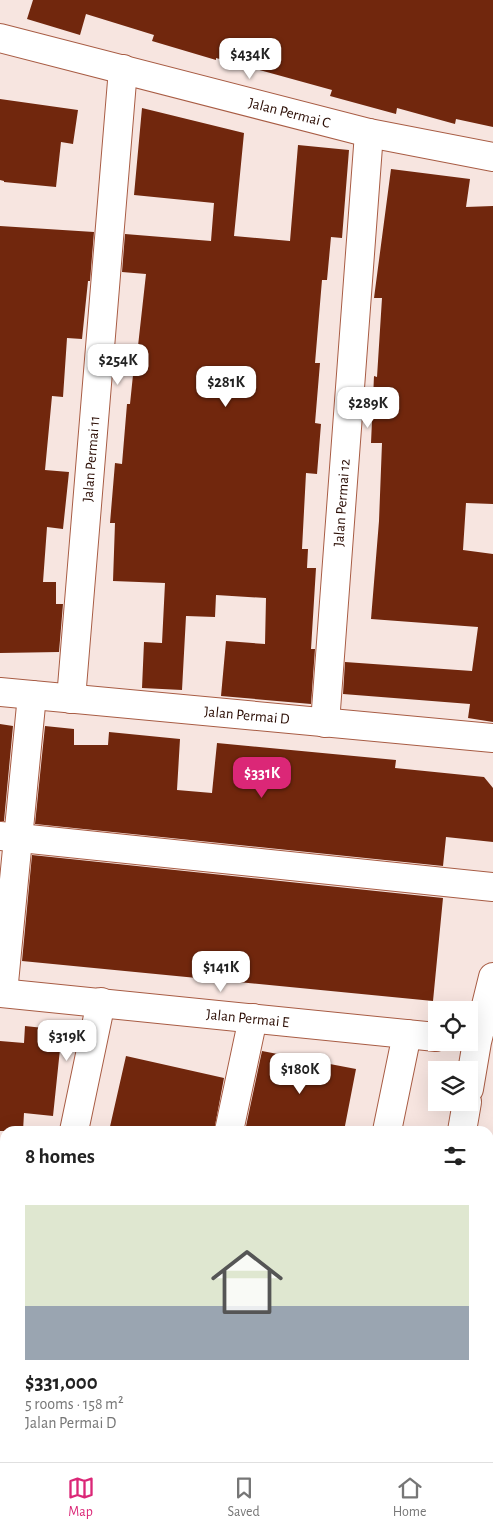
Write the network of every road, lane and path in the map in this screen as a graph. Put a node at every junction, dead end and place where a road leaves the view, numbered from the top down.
1 (0, 38) edge
2 (123, 69) junction
3 (369, 133) junction
4 (493, 157) edge
5 (0, 692) edge
6 (32, 695) junction
7 (71, 699) junction
8 (325, 723) junction
9 (493, 738) edge
10 (9, 837) edge
11 (493, 887) edge
12 (493, 977) edge
13 (1, 993) edge
14 (101, 1002) junction
15 (253, 1018) junction
16 (478, 1025) edge
17 (407, 1034) junction
18 (428, 1036) edge
19 (465, 1111) edge
20 (75, 1126) edge
21 (230, 1126) edge
22 (388, 1126) edge
23 (463, 1126) edge

1 - 2 street, Jalan Permai C
2 - 3 street, Jalan Permai C
2 - 7 street, Jalan Permai 11
3 - 4 street, Jalan Permai C
3 - 8 street, Jalan Permai 12
5 - 6 street, Jalan Permai D
6 - 7 street, Jalan Permai D
6 - 10 street
7 - 8 street, Jalan Permai D
8 - 9 street, Jalan Permai D
10 - 11 street
10 - 13 street
12 - 16 street
13 - 14 street, Jalan Permai E
14 - 15 street, Jalan Permai E
14 - 20 street
15 - 17 street, Jalan Permai E
15 - 21 street
17 - 18 street, Jalan Permai E
17 - 22 street
19 - 23 street

